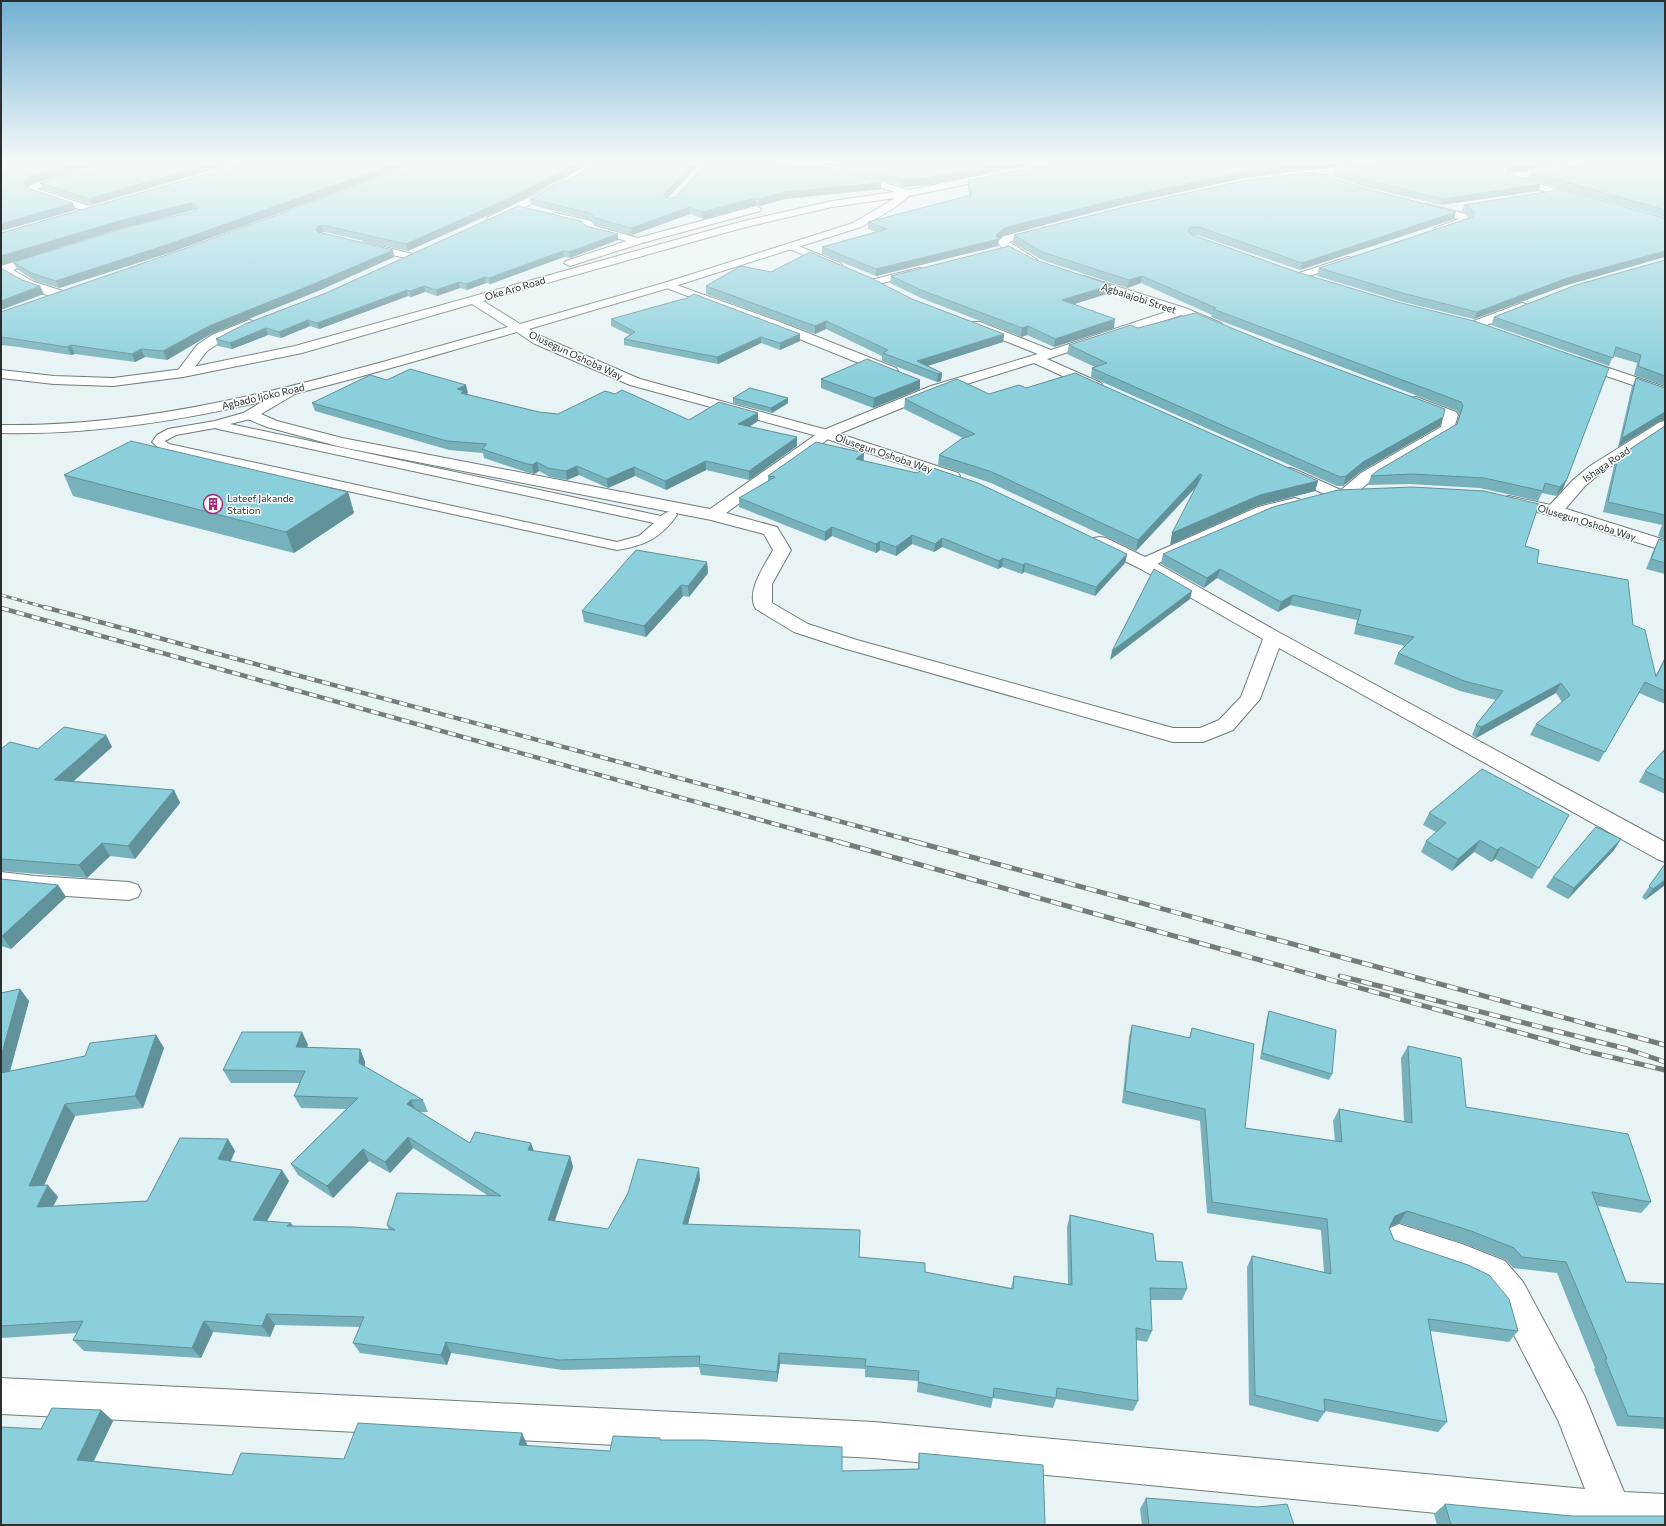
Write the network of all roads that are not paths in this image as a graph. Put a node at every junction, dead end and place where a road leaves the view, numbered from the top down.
1 (613, 234) edge
2 (663, 234) edge
3 (707, 234) edge
4 (826, 234) edge
5 (1023, 234) edge
6 (638, 241) junction
7 (355, 243) edge
8 (791, 246) junction
9 (1009, 248) junction
10 (994, 252) edge
11 (50, 254) edge
12 (1360, 256) edge
13 (395, 262) edge
14 (570, 263) edge
15 (1044, 266) edge
16 (846, 269) edge
17 (927, 269) edge
18 (1286, 271) edge
19 (1072, 275) edge
20 (1300, 276) junction
21 (1322, 282) edge
22 (668, 286) junction
23 (888, 289) edge
24 (46, 299) edge
25 (473, 300) junction
26 (1532, 303) edge
27 (1181, 311) junction
28 (257, 321) edge
29 (1460, 321) edge
30 (966, 322) edge
31 (1475, 325) junction
32 (519, 328) junction
33 (1490, 330) edge
34 (1231, 331) edge
35 (1052, 354) junction
36 (1035, 359) junction
37 (1570, 359) edge
38 (183, 373) junction
39 (1, 374) edge
40 (900, 374) edge
41 (921, 383) edge
42 (936, 389) junction
43 (290, 391) junction
44 (1106, 391) edge
45 (1665, 392) edge
46 (1406, 398) edge
47 (250, 415) junction
48 (216, 424) junction
49 (1665, 425) edge
50 (1, 429) edge
51 (826, 434) junction
52 (1278, 467) edge
53 (966, 481) edge
54 (1370, 492) edge
55 (1341, 493) junction
56 (1495, 498) edge
57 (676, 509) junction
58 (1554, 510) junction
59 (713, 515) junction
60 (664, 521) junction
61 (1089, 537) edge
62 (1665, 546) edge
63 (1145, 564) junction
64 (1273, 637) junction
65 (1665, 853) edge
66 (1, 882) edge
67 (128, 891) dead end
68 (1399, 1240) edge
69 (1, 1396) edge
70 (1612, 1511) junction
71 (1665, 1513) edge

1 - 6 street
2 - 6 street
3 - 25 street, Oke Aro Road
4 - 8 street, Oke Aro Road
5 - 9 street
6 - 14 street
7 - 13 street
8 - 16 street
8 - 22 street, Oke Aro Road
9 - 10 street
9 - 15 street
11 - 24 street
12 - 20 street
17 - 23 street
18 - 20 street
19 - 27 street, Agbalajobi Street
20 - 21 street
22 - 32 street, Oke Aro Road
22 - 40 street
25 - 32 street, Olusegun Oshoba Way
25 - 38 street
26 - 31 street
27 - 34 street, Agbalajobi Street
27 - 35 street
28 - 38 street
29 - 31 street
30 - 35 street
31 - 33 street
32 - 43 street, Agbado Ijoko Road
32 - 51 street, Olusegun Oshoba Way
35 - 36 street
36 - 42 street
36 - 44 street
37 - 45 street
38 - 39 street
41 - 42 street
42 - 51 street
43 - 47 street
43 - 50 street, Agbado Ijoko Road
46 - 55 street
47 - 48 lane
47 - 57 street
48 - 60 lane
48 - 60 lane
49 - 58 street, Ishaga Road
51 - 53 street, Olusegun Oshoba Way
51 - 59 street
52 - 55 street
54 - 55 street
55 - 63 street
56 - 58 street, Olusegun Oshoba Way
57 - 59 street
57 - 60 lane
58 - 62 street, Olusegun Oshoba Way
59 - 64 street
61 - 63 street
63 - 64 street
64 - 65 street
66 - 67 street
68 - 70 street
69 - 70 street
70 - 71 street

